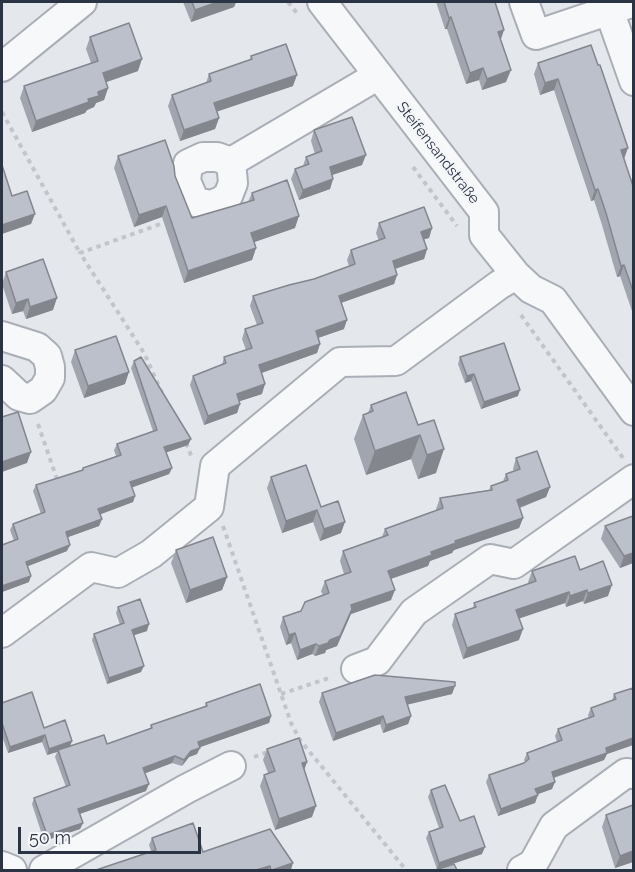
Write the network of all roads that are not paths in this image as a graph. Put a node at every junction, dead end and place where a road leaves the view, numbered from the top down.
1 (82, 2) edge
2 (322, 2) edge
3 (524, 2) edge
4 (621, 6) edge
5 (2, 68) edge
6 (377, 76) junction
7 (633, 81) edge
8 (231, 162) dead end
9 (523, 282) junction
10 (2, 336) edge
11 (2, 380) edge
12 (633, 411) edge
13 (633, 479) edge
14 (2, 633) edge
15 (356, 669) road end
16 (231, 766) road end
17 (633, 774) edge
18 (2, 866) edge
19 (12, 870) edge
20 (44, 870) edge
21 (522, 870) edge

1 - 5 street
2 - 6 street, Steifensandstraße
3 - 4 street
4 - 7 street
6 - 8 street
6 - 9 street, Steifensandstraße
9 - 12 street, Steifensandstraße
9 - 14 street
10 - 11 street
13 - 15 street
16 - 20 street
17 - 21 street
18 - 19 street

